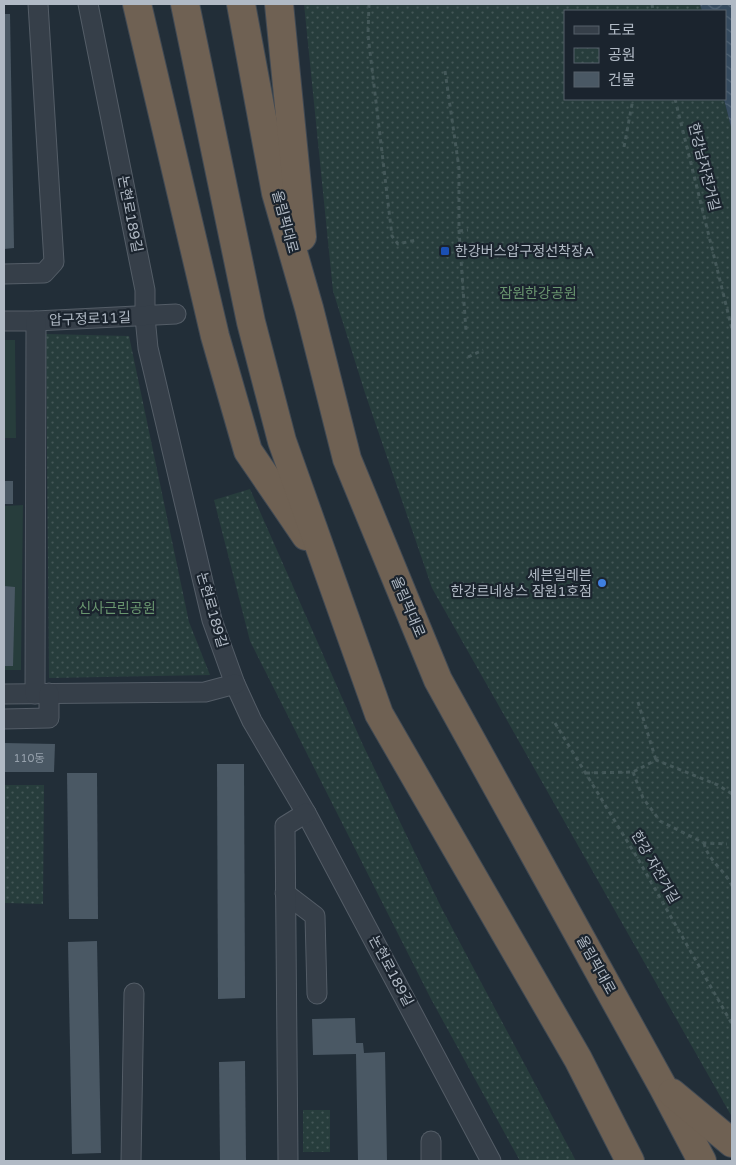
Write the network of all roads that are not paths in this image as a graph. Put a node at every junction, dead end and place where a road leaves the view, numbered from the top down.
1 (38, 4) edge
2 (88, 4) edge
3 (137, 4) edge
4 (185, 4) edge
5 (241, 4) edge
6 (279, 4) edge
7 (4, 274) edge
8 (309, 308) junction
9 (176, 314) dead end
10 (145, 317) junction
11 (4, 321) edge
12 (36, 321) junction
13 (329, 571) junction
14 (235, 684) junction
15 (42, 693) junction
16 (4, 694) edge
17 (4, 719) edge
18 (306, 813) junction
19 (285, 893) junction
20 (134, 993) dead end
21 (317, 994) dead end
22 (578, 1059) junction
23 (663, 1087) junction
24 (431, 1141) dead end
25 (732, 1143) edge
26 (131, 1161) edge
27 (288, 1161) edge
28 (431, 1161) edge
29 (491, 1161) edge
30 (614, 1161) edge
31 (630, 1161) edge
32 (702, 1161) edge

1 - 7 street
2 - 10 street, 논현로189길
3 - 13 highway
4 - 13 highway
5 - 8 highway, 올림픽대로
6 - 8 highway
8 - 23 highway, 올림픽대로
9 - 10 street, 압구정로11길
10 - 12 street, 압구정로11길
10 - 14 street, 논현로189길
11 - 12 street, 압구정로11길
12 - 15 street
13 - 22 highway
14 - 15 street
14 - 18 street, 논현로189길
15 - 16 street
15 - 17 street
18 - 19 street
18 - 29 street, 논현로189길
19 - 21 street
19 - 27 street
20 - 26 street
22 - 30 highway
22 - 31 highway
23 - 25 highway
23 - 32 highway, 올림픽대로
24 - 28 street

